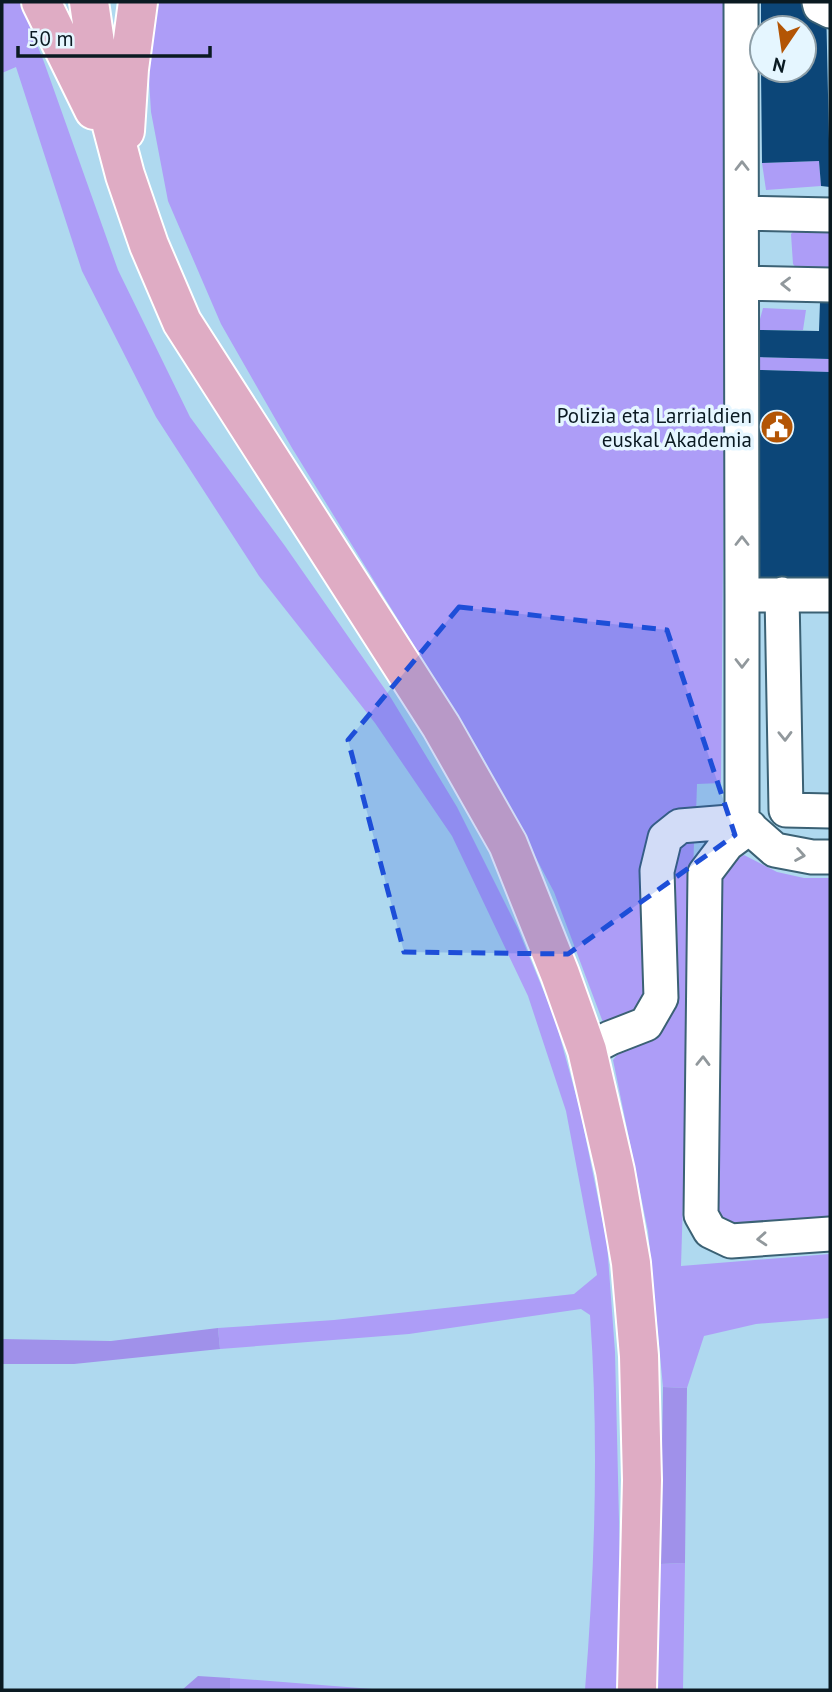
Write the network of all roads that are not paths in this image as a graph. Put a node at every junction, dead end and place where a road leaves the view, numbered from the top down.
1 (41, 2) edge
2 (89, 2) edge
3 (138, 2) edge
4 (741, 2) edge
5 (819, 2) edge
6 (830, 11) edge
7 (125, 175) junction
8 (742, 213) junction
9 (830, 215) edge
10 (742, 283) junction
11 (830, 285) edge
12 (742, 594) junction
13 (782, 594) junction
14 (830, 595) edge
15 (830, 811) edge
16 (746, 824) junction
17 (830, 857) edge
18 (587, 1050) junction
19 (830, 1234) edge
20 (637, 1690) edge

1 - 7 main road
2 - 7 main road
3 - 7 main road
8 -> 4 lane
5 - 6 lane
7 - 18 main road
8 - 9 lane
8 - 10 lane
11 -> 10 lane
12 -> 10 lane
12 - 13 lane
12 -> 16 lane
13 - 14 lane
13 -> 15 lane
16 -> 17 lane
16 - 18 lane
19 -> 16 lane
18 - 20 main road

